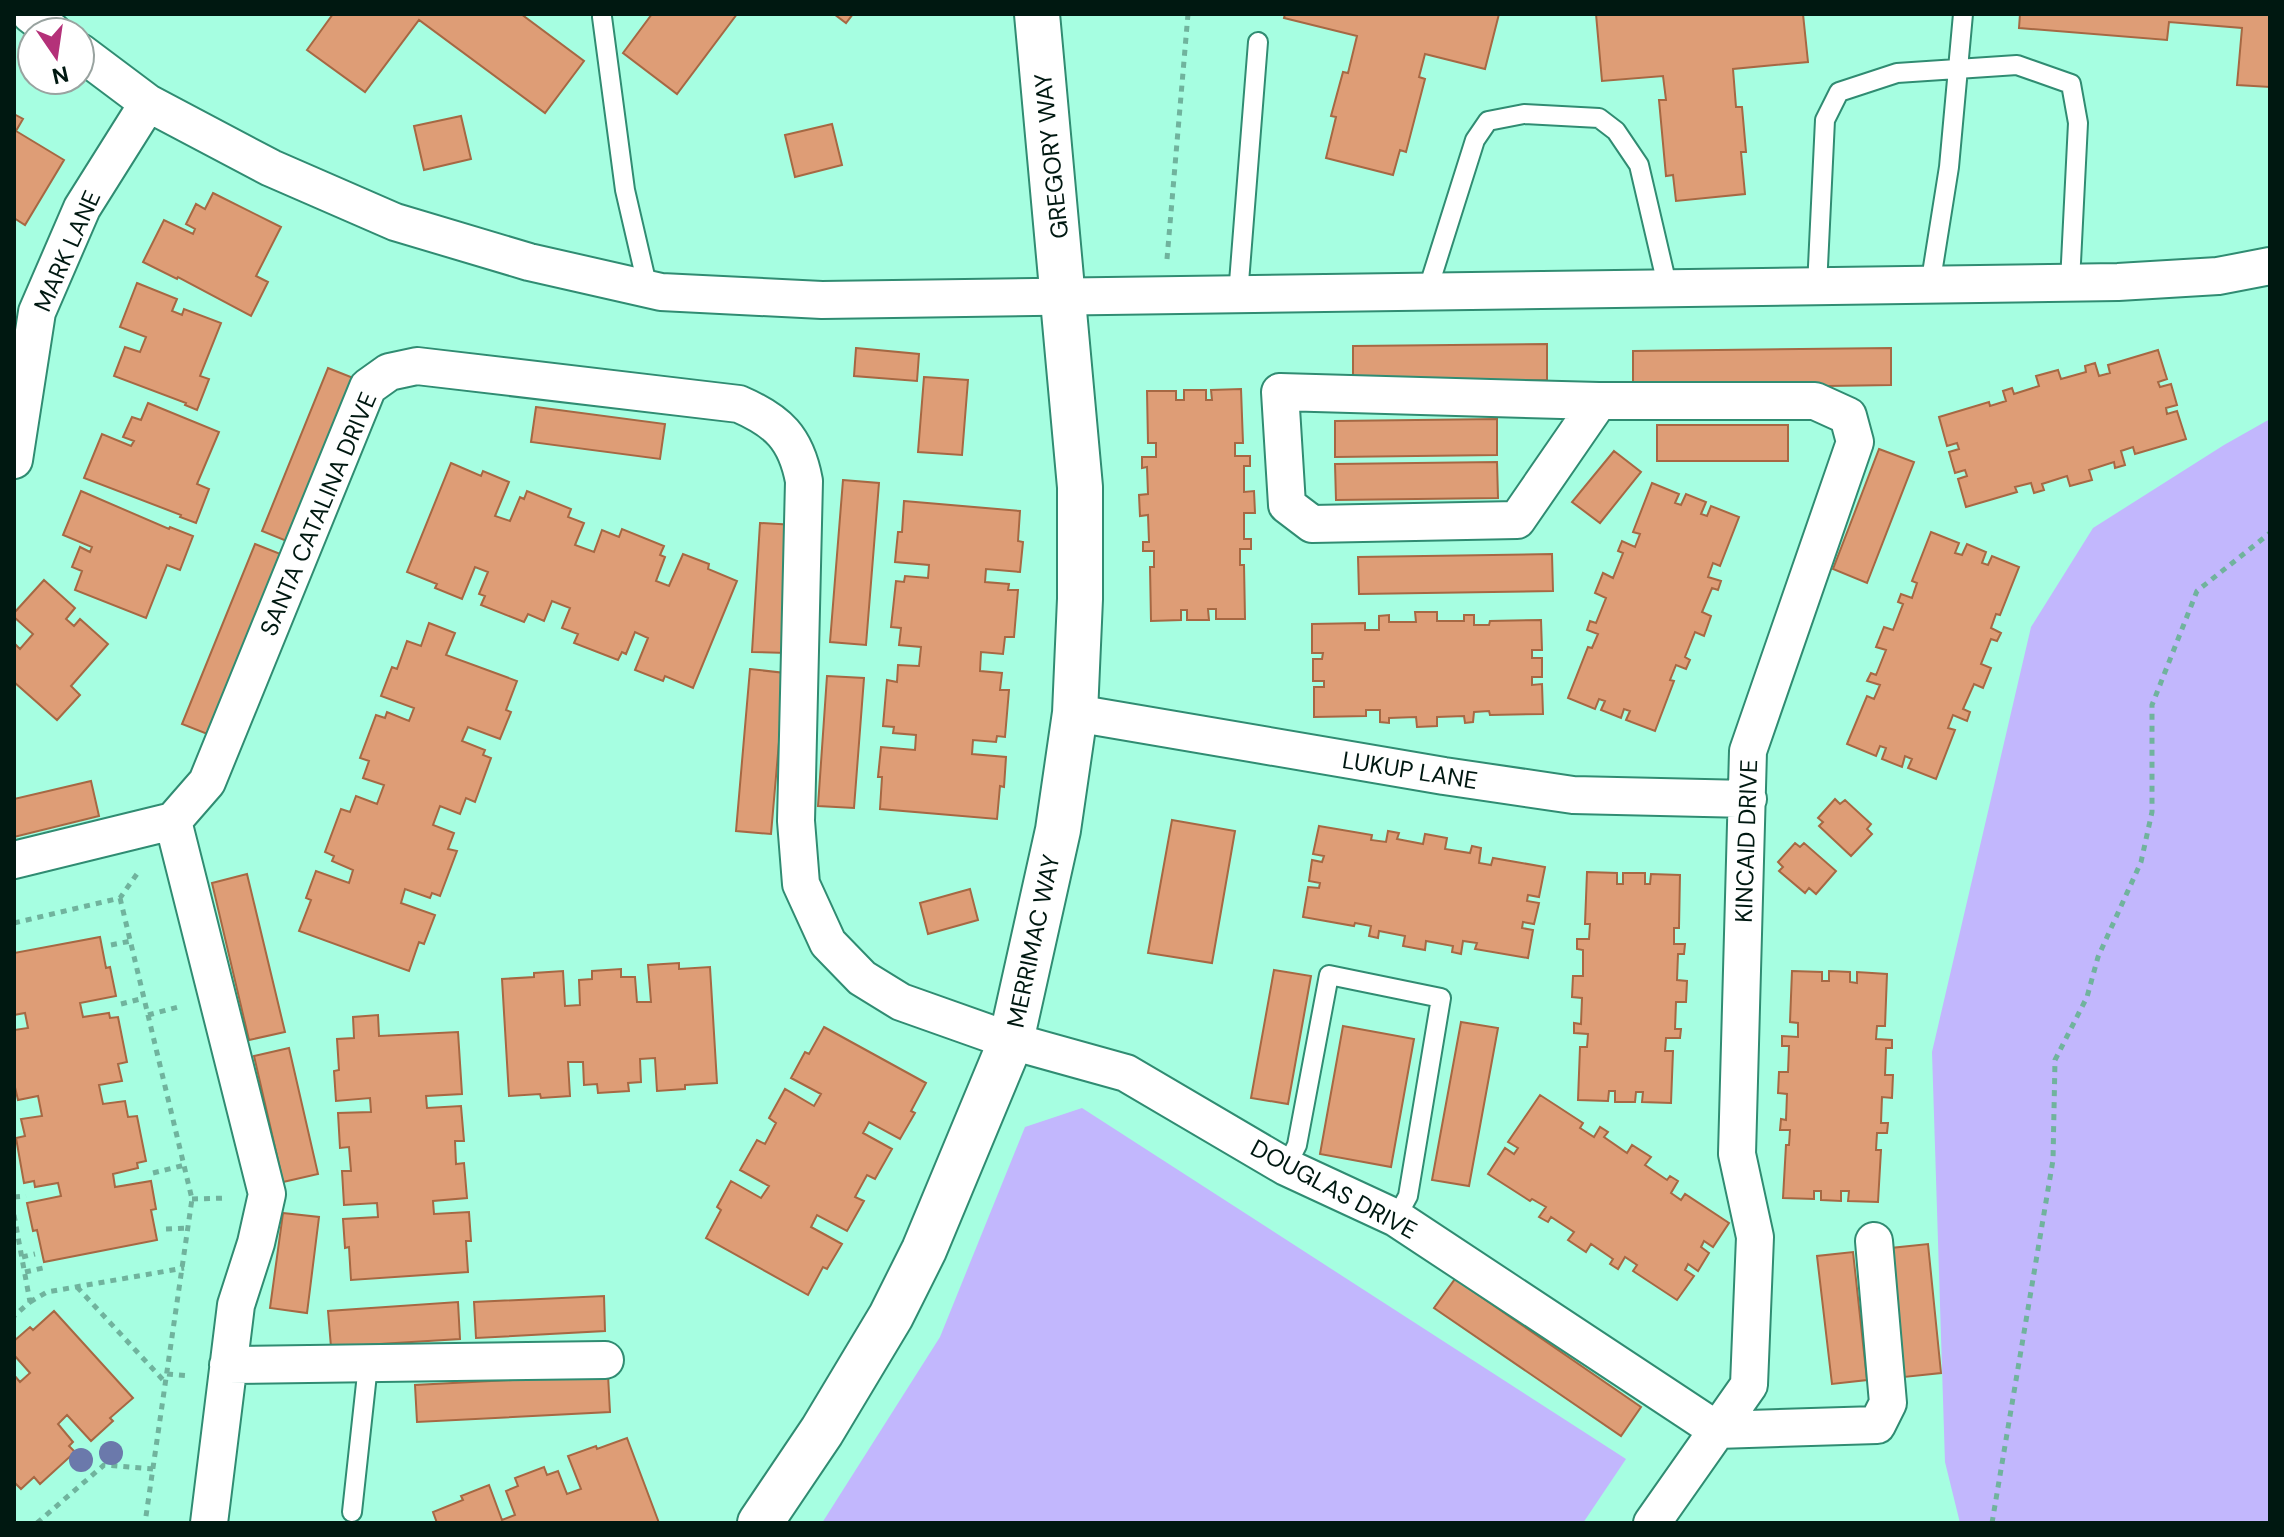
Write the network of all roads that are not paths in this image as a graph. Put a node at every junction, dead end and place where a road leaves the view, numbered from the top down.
1 (1037, 14) edge
2 (1963, 14) edge
3 (602, 17) dead end
4 (1258, 42) dead end
5 (96, 64) edge
6 (1959, 69) junction
7 (148, 103) junction
8 (2270, 266) edge
9 (2070, 282) junction
10 (1930, 286) junction
11 (1817, 287) junction
12 (648, 289) junction
13 (1668, 289) junction
14 (1427, 292) junction
15 (1238, 295) junction
16 (1064, 297) junction
17 (26, 309) edge
18 (1599, 401) junction
19 (14, 460) edge
20 (1075, 713) junction
21 (1748, 799) junction
22 (173, 821) junction
23 (14, 860) edge
24 (1011, 1041) junction
25 (1286, 1167) junction
26 (1396, 1218) junction
27 (1874, 1241) dead end
28 (605, 1360) dead end
29 (228, 1365) junction
30 (368, 1365) junction
31 (1717, 1430) junction
32 (352, 1512) dead end
33 (209, 1523) edge
34 (760, 1523) edge
35 (1652, 1523) edge

1 - 16 street, GREGORY WAY
2 - 6 lane
3 - 12 lane
4 - 15 lane
5 - 7 street
6 - 9 lane
6 - 10 lane
6 - 11 lane
7 - 12 street
7 - 17 street, MARK LANE
8 - 9 street
9 - 10 street
10 - 11 street
11 - 13 street
12 - 16 street
13 - 14 street
13 - 14 lane
14 - 15 street
15 - 16 street
16 - 20 street, MERRIMAC WAY
17 - 19 street, MARK LANE
18 - 18 street, KINCAID DRIVE
18 - 21 street, KINCAID DRIVE
20 - 21 street, LUKUP LANE
20 - 24 street, MERRIMAC WAY
21 - 31 street, KINCAID DRIVE
22 - 23 street
22 - 24 street, SANTA CATALINA DRIVE
22 - 29 street
24 - 25 street, DOUGLAS DRIVE
24 - 34 street, MERRIMAC WAY
25 - 26 street, DOUGLAS DRIVE
25 - 26 lane
26 - 31 street, DOUGLAS DRIVE
27 - 31 street
28 - 30 street
29 - 30 street
29 - 33 street
30 - 32 lane
31 - 35 street, KINCAID DRIVE

